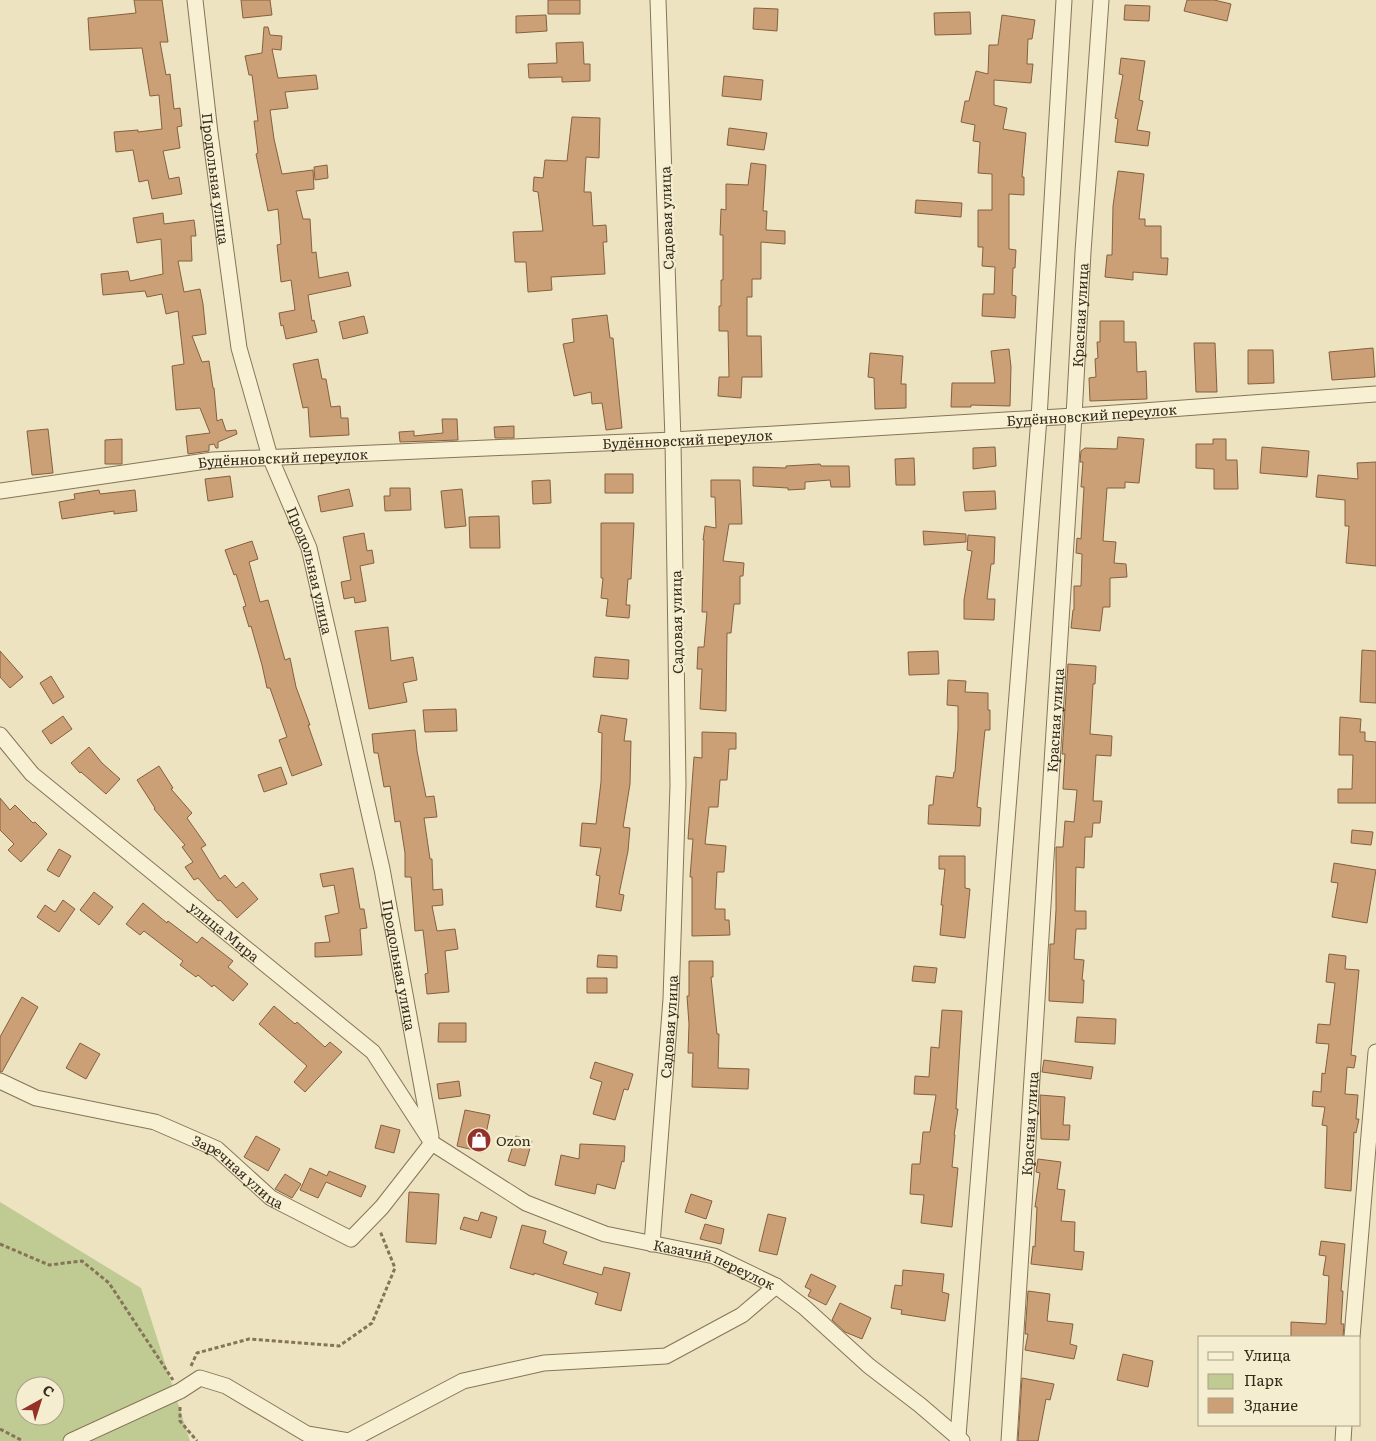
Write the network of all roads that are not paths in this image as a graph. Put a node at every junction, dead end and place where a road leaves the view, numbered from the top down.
1 (195, 0) edge
2 (658, 0) edge
3 (1064, 0) edge
4 (1101, 0) edge
5 (1376, 394) edge
6 (1074, 416) junction
7 (1039, 418) junction
8 (673, 440) junction
9 (270, 457) junction
10 (0, 492) edge
11 (0, 735) edge
12 (1376, 1052) edge
13 (0, 1081) edge
14 (432, 1143) junction
15 (652, 1244) junction
16 (776, 1286) junction
17 (1352, 1336) edge
18 (1344, 1426) edge
19 (960, 1439) edge
20 (71, 1441) edge
21 (1009, 1441) edge
22 (1343, 1441) edge

1 - 9 street, Продольная улица
2 - 8 street, Садовая улица
3 - 7 street
4 - 6 street, Красная улица
5 - 6 street, Будённовский переулок
6 - 7 street, Будённовский переулок
6 - 21 street, Красная улица
7 - 8 street, Будённовский переулок
7 - 19 street
8 - 9 street, Будённовский переулок
8 - 15 street, Садовая улица
9 - 10 street, Будённовский переулок
9 - 14 street, Продольная улица
11 - 14 street, улица Мира
12 - 17 street
13 - 14 street, Заречная улица
14 - 15 street, Казачий переулок
15 - 16 street, Казачий переулок
16 - 19 street, Казачий переулок
16 - 20 street
18 - 22 street

